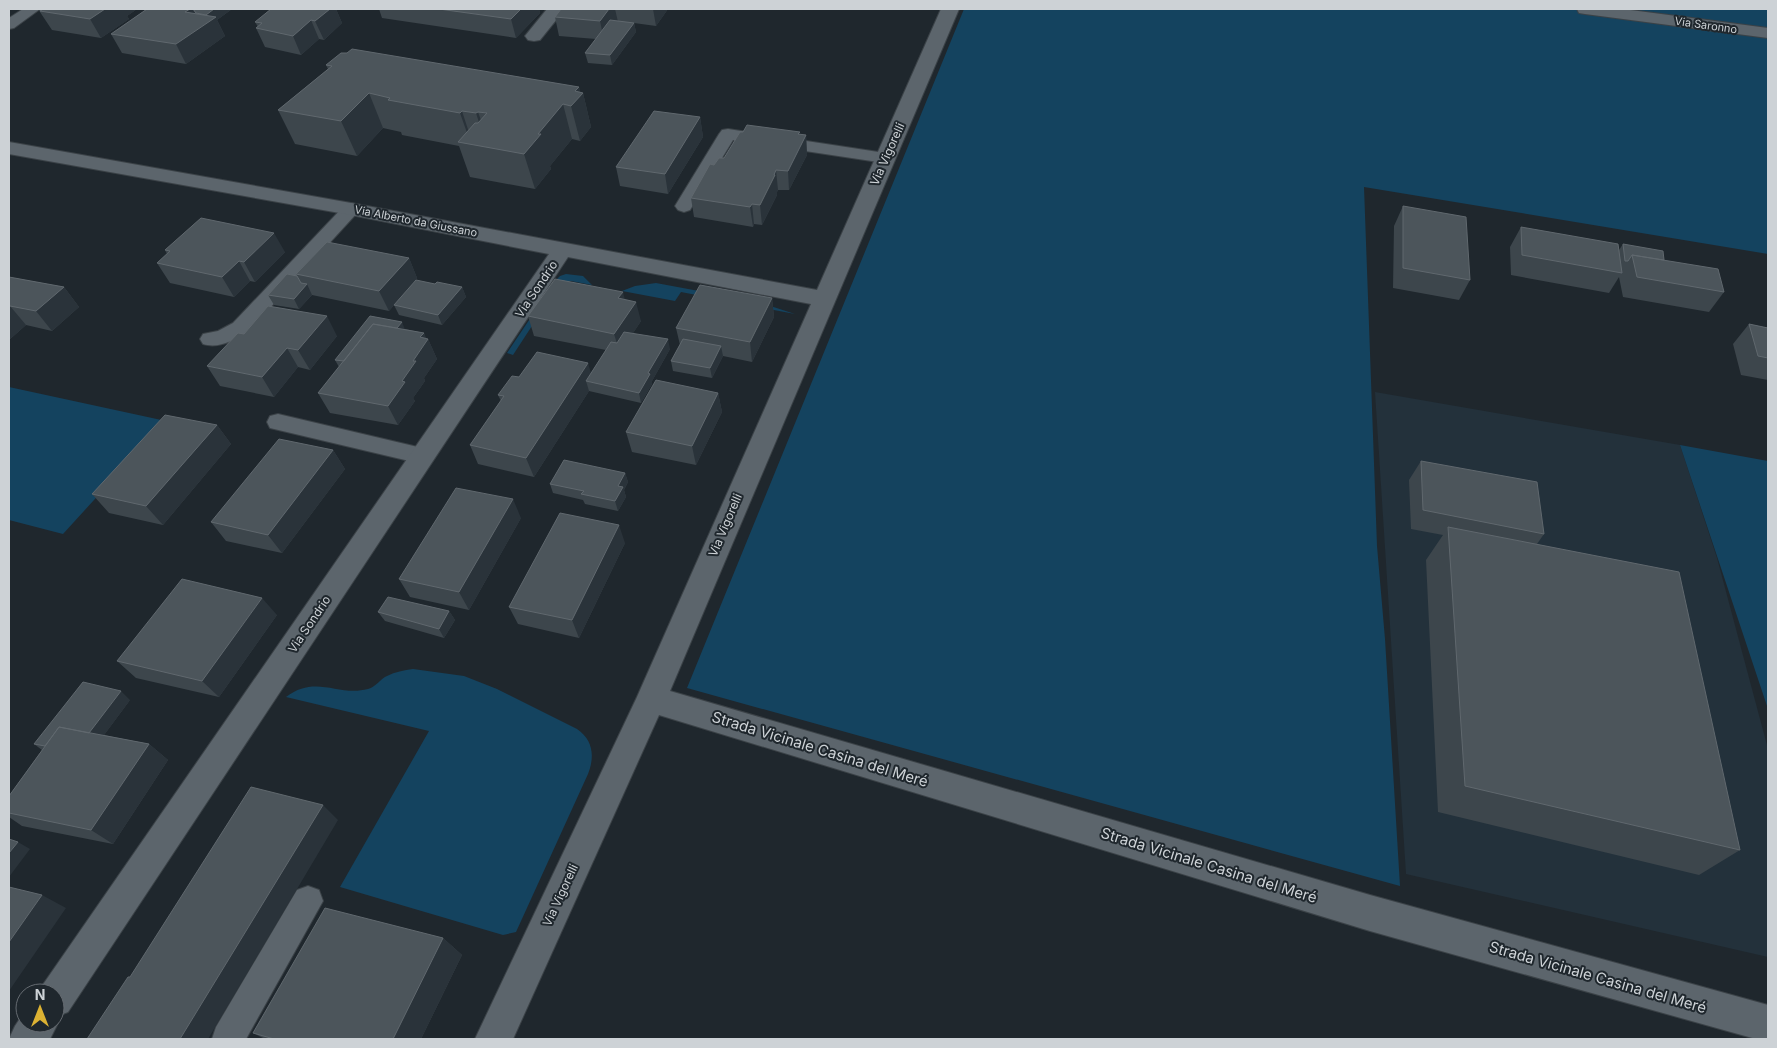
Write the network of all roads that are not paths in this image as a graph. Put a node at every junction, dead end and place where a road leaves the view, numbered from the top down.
1 (34, 9) edge
2 (556, 9) edge
3 (950, 9) edge
4 (1585, 9) edge
5 (9, 25) edge
6 (1768, 33) edge
7 (534, 36) dead end
8 (9, 148) edge
9 (885, 158) junction
10 (684, 206) dead end
11 (350, 209) junction
12 (563, 249) junction
13 (823, 299) junction
14 (210, 338) dead end
15 (278, 422) dead end
16 (422, 456) junction
17 (651, 699) junction
18 (308, 901) dead end
19 (65, 984) edge
20 (1768, 1024) edge
21 (228, 1039) edge
22 (494, 1039) edge

1 - 5 lane
2 - 7 street
3 - 9 street, Via Vigorelli
4 - 6 street, Via Saronno
8 - 11 street, Via Alberto da Giussano
9 - 10 lane
9 - 13 street, Via Vigorelli
11 - 12 street, Via Alberto da Giussano
11 - 14 lane
12 - 13 street, Via Alberto da Giussano
12 - 16 street, Via Sondrio
13 - 17 street, Via Vigorelli
15 - 16 lane
16 - 19 street, Via Sondrio
17 - 20 street, Strada Vicinale Casina del Meré
17 - 22 street, Via Vigorelli
18 - 21 lane

